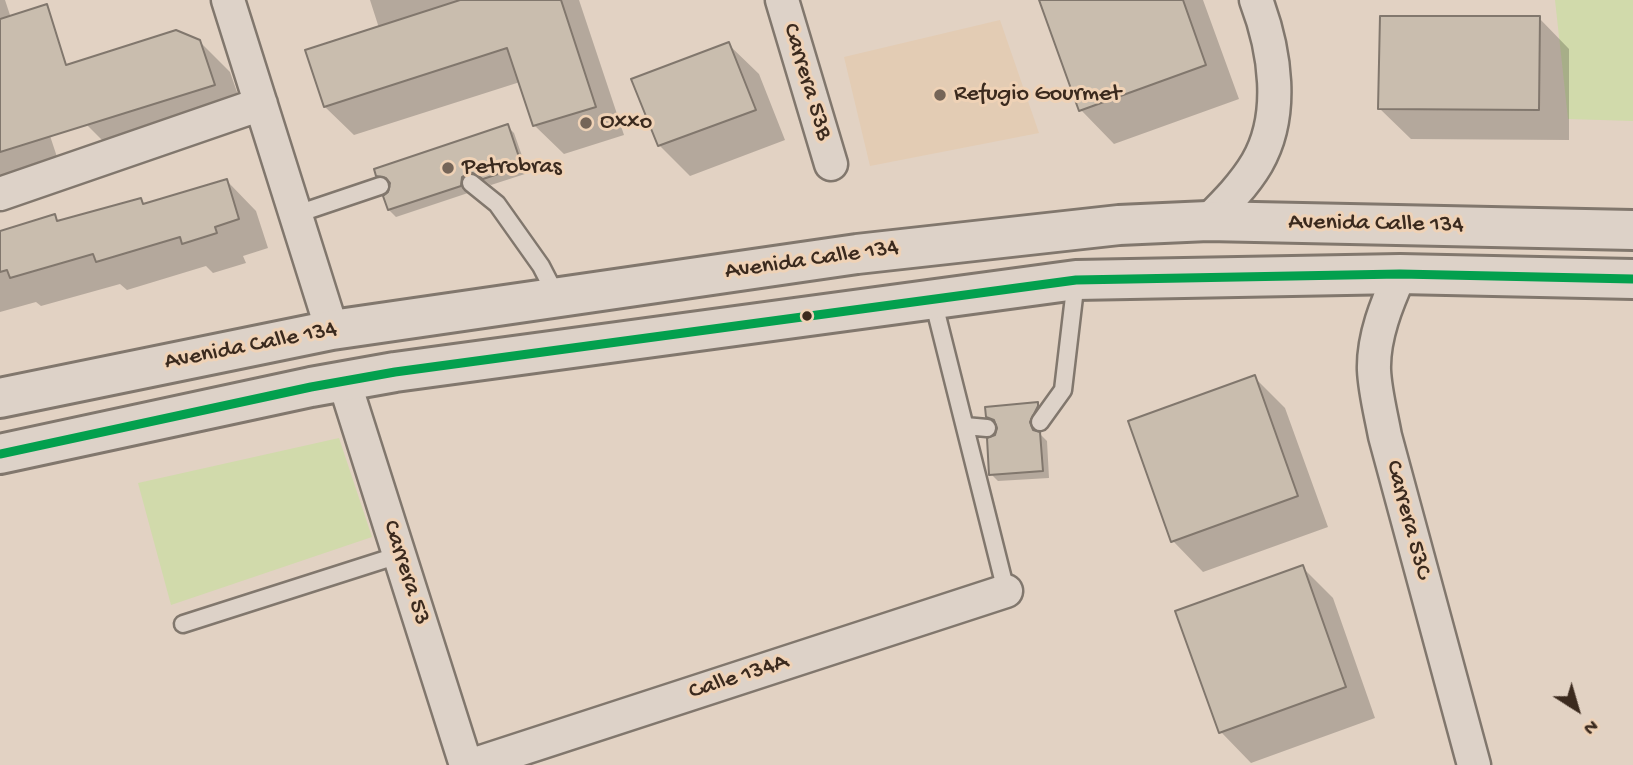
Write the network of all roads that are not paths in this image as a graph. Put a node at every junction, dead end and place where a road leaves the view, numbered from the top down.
1 (228, 0) edge
2 (782, 0) edge
3 (1256, 0) edge
4 (261, 104) junction
5 (831, 164) dead end
6 (471, 183) dead end
7 (380, 186) dead end
8 (0, 194) edge
9 (297, 214) junction
10 (1208, 221) junction
11 (1629, 230) edge
12 (1401, 274) junction
13 (1630, 279) edge
14 (1076, 280) junction
15 (558, 297) junction
16 (933, 300) junction
17 (332, 330) junction
18 (344, 381) junction
19 (0, 398) edge
20 (1040, 422) dead end
21 (965, 426) junction
22 (986, 428) dead end
23 (0, 454) edge
24 (399, 555) junction
25 (1006, 591) joint
26 (183, 624) dead end
27 (466, 765) edge
28 (472, 765) edge
29 (1474, 765) edge

1 - 4 street
2 - 5 street, Carrera 53B
3 - 10 street
4 - 8 street
4 - 9 street
6 - 15 lane
7 - 9 lane
9 - 17 street
10 - 11 main road, Avenida Calle 134
10 - 15 main road, Avenida Calle 134
12 - 13 main road, Avenida Calle 134
12 - 14 main road, Avenida Calle 134
12 - 29 street, Carrera 53C
14 - 16 main road, Avenida Calle 134
14 - 20 lane
15 - 17 main road, Avenida Calle 134
16 - 18 main road, Avenida Calle 134
16 - 21 lane
17 - 19 main road, Avenida Calle 134
18 - 23 main road, Avenida Calle 134
18 - 24 street, Carrera 53
21 - 22 lane
21 - 25 lane
24 - 26 lane
24 - 27 street, Carrera 53
25 - 28 street, Calle 134A

